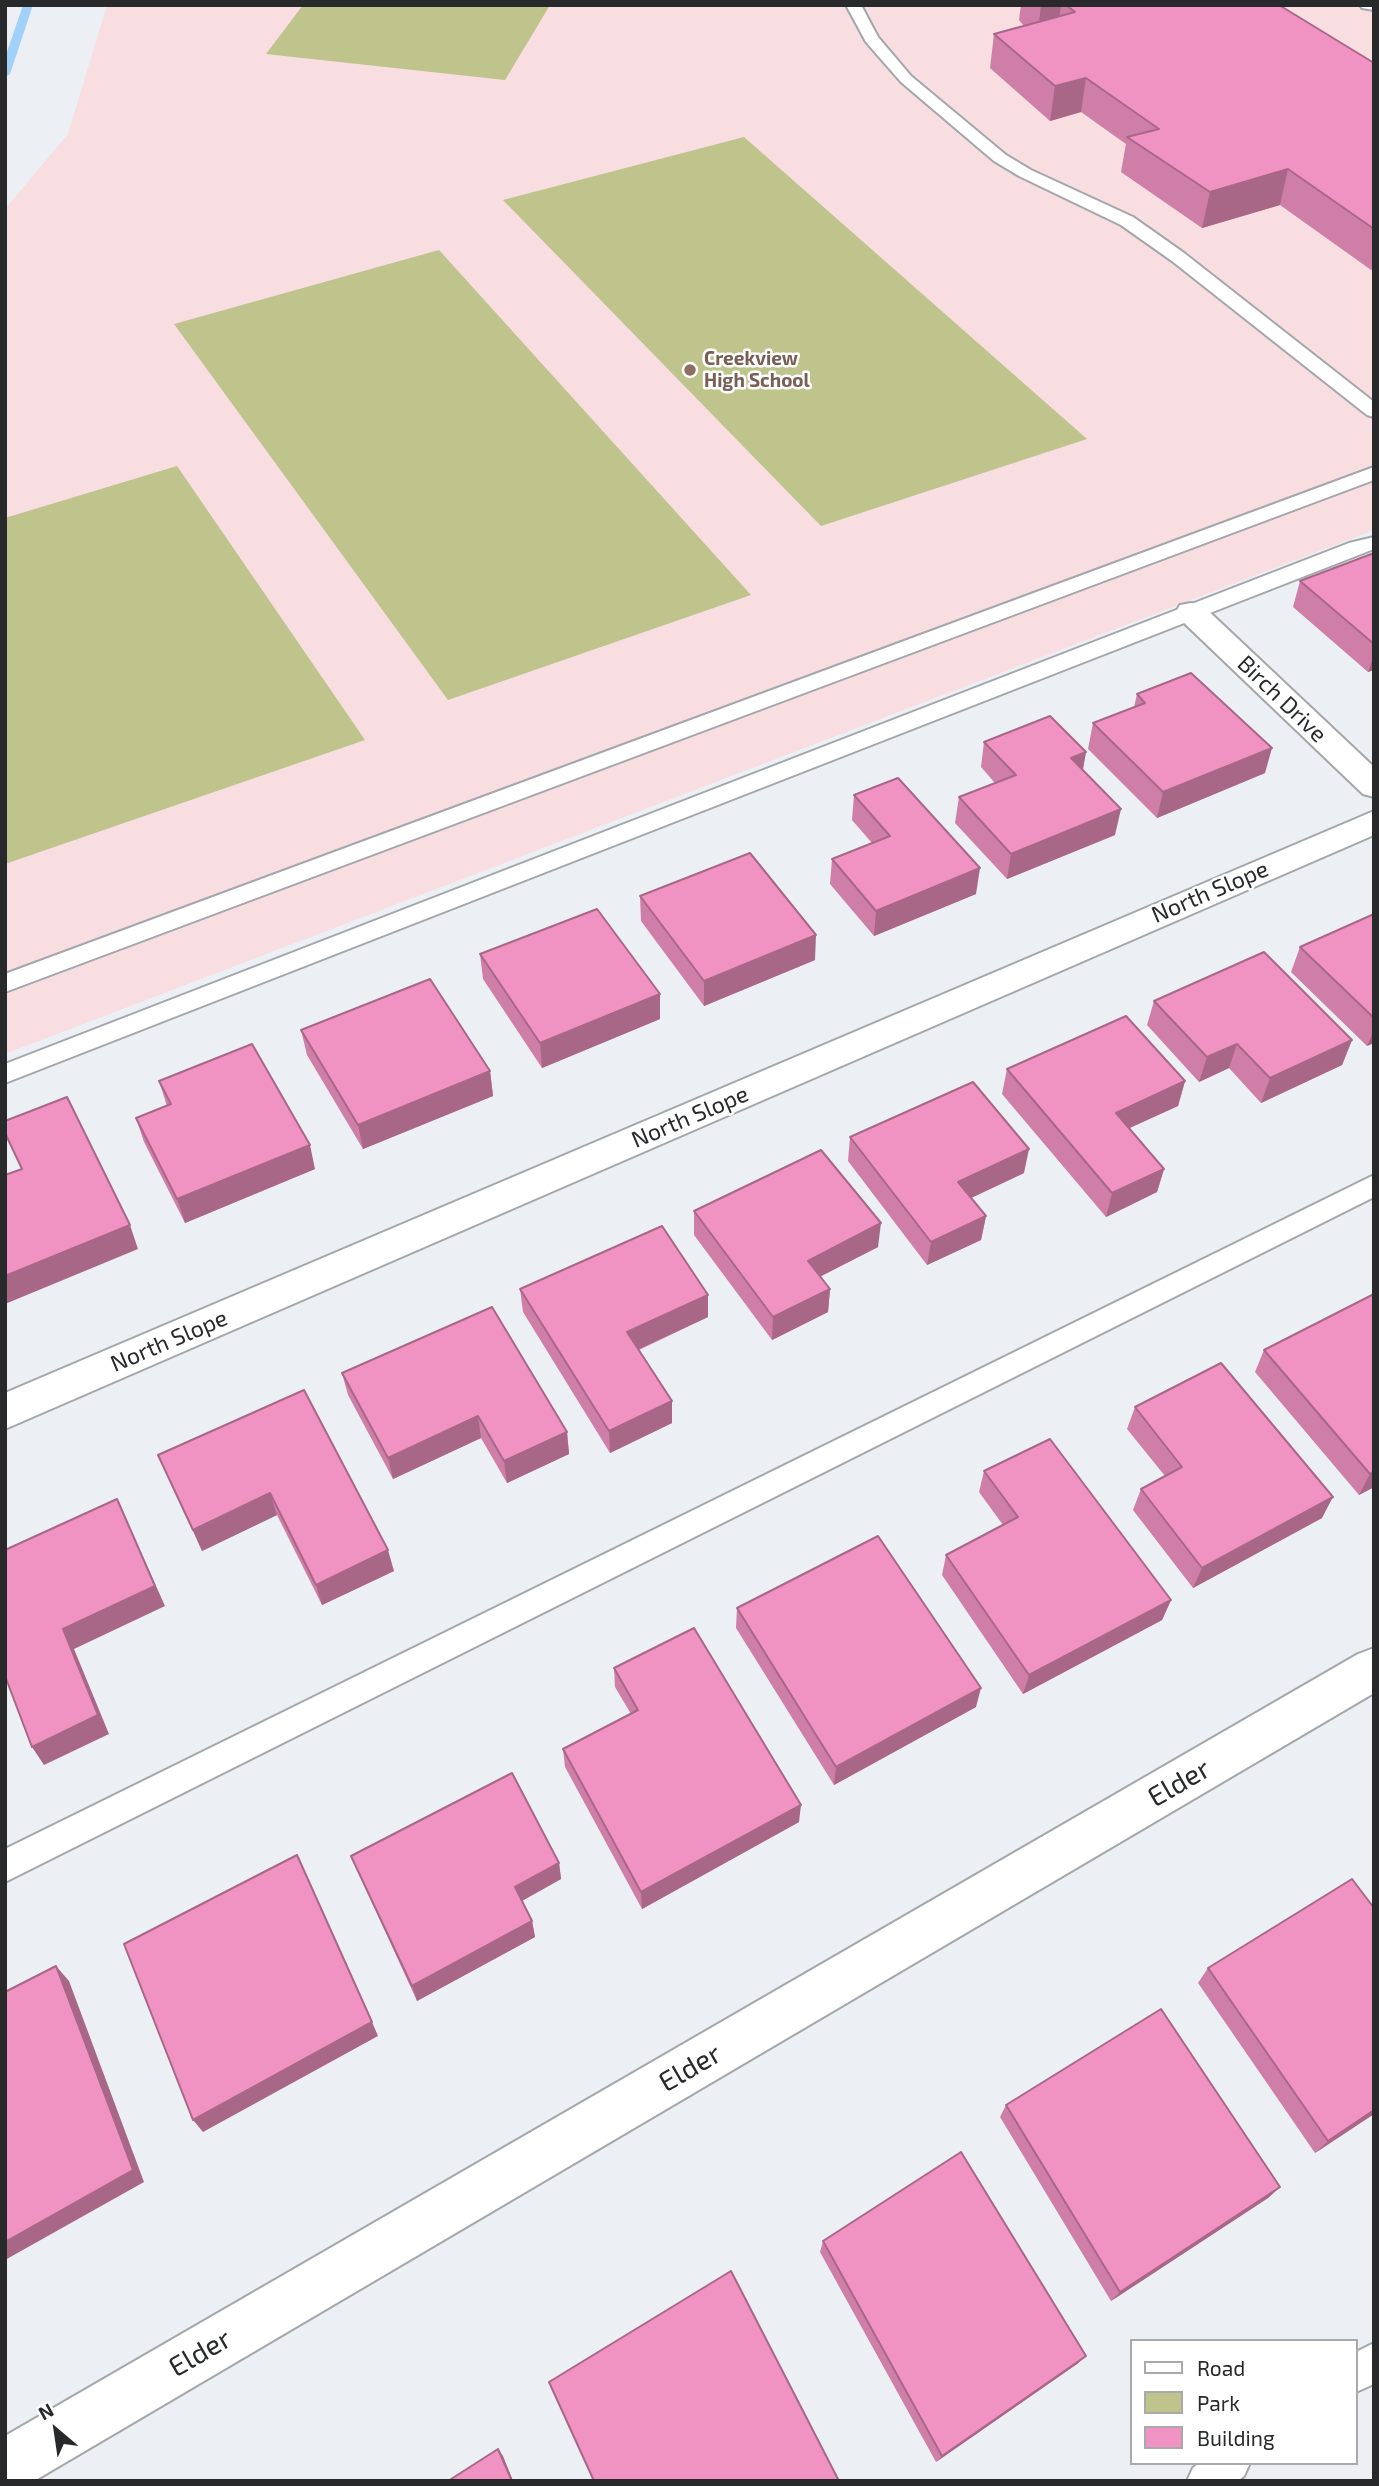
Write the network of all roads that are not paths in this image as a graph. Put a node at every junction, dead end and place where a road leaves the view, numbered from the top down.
1 (853, 5) edge
2 (1367, 5) edge
3 (1374, 6) edge
4 (1374, 411) edge
5 (1374, 473) edge
6 (1374, 543) edge
7 (1191, 612) junction
8 (1374, 786) edge
9 (1374, 822) edge
10 (5, 983) edge
11 (5, 1074) edge
12 (1374, 1185) edge
13 (5, 1412) edge
14 (1374, 1670) edge
15 (5, 1866) edge
16 (1374, 2361) edge
17 (1358, 2373) edge
18 (1228, 2465) edge
19 (5, 2467) edge
20 (1206, 2481) edge

1 - 4 lane
2 - 3 lane
5 - 10 lane
6 - 7 lane
7 - 8 street, Birch Drive
7 - 11 lane
9 - 13 street, North Slope
12 - 15 lane
14 - 19 street, Elder
16 - 17 lane
18 - 20 lane

